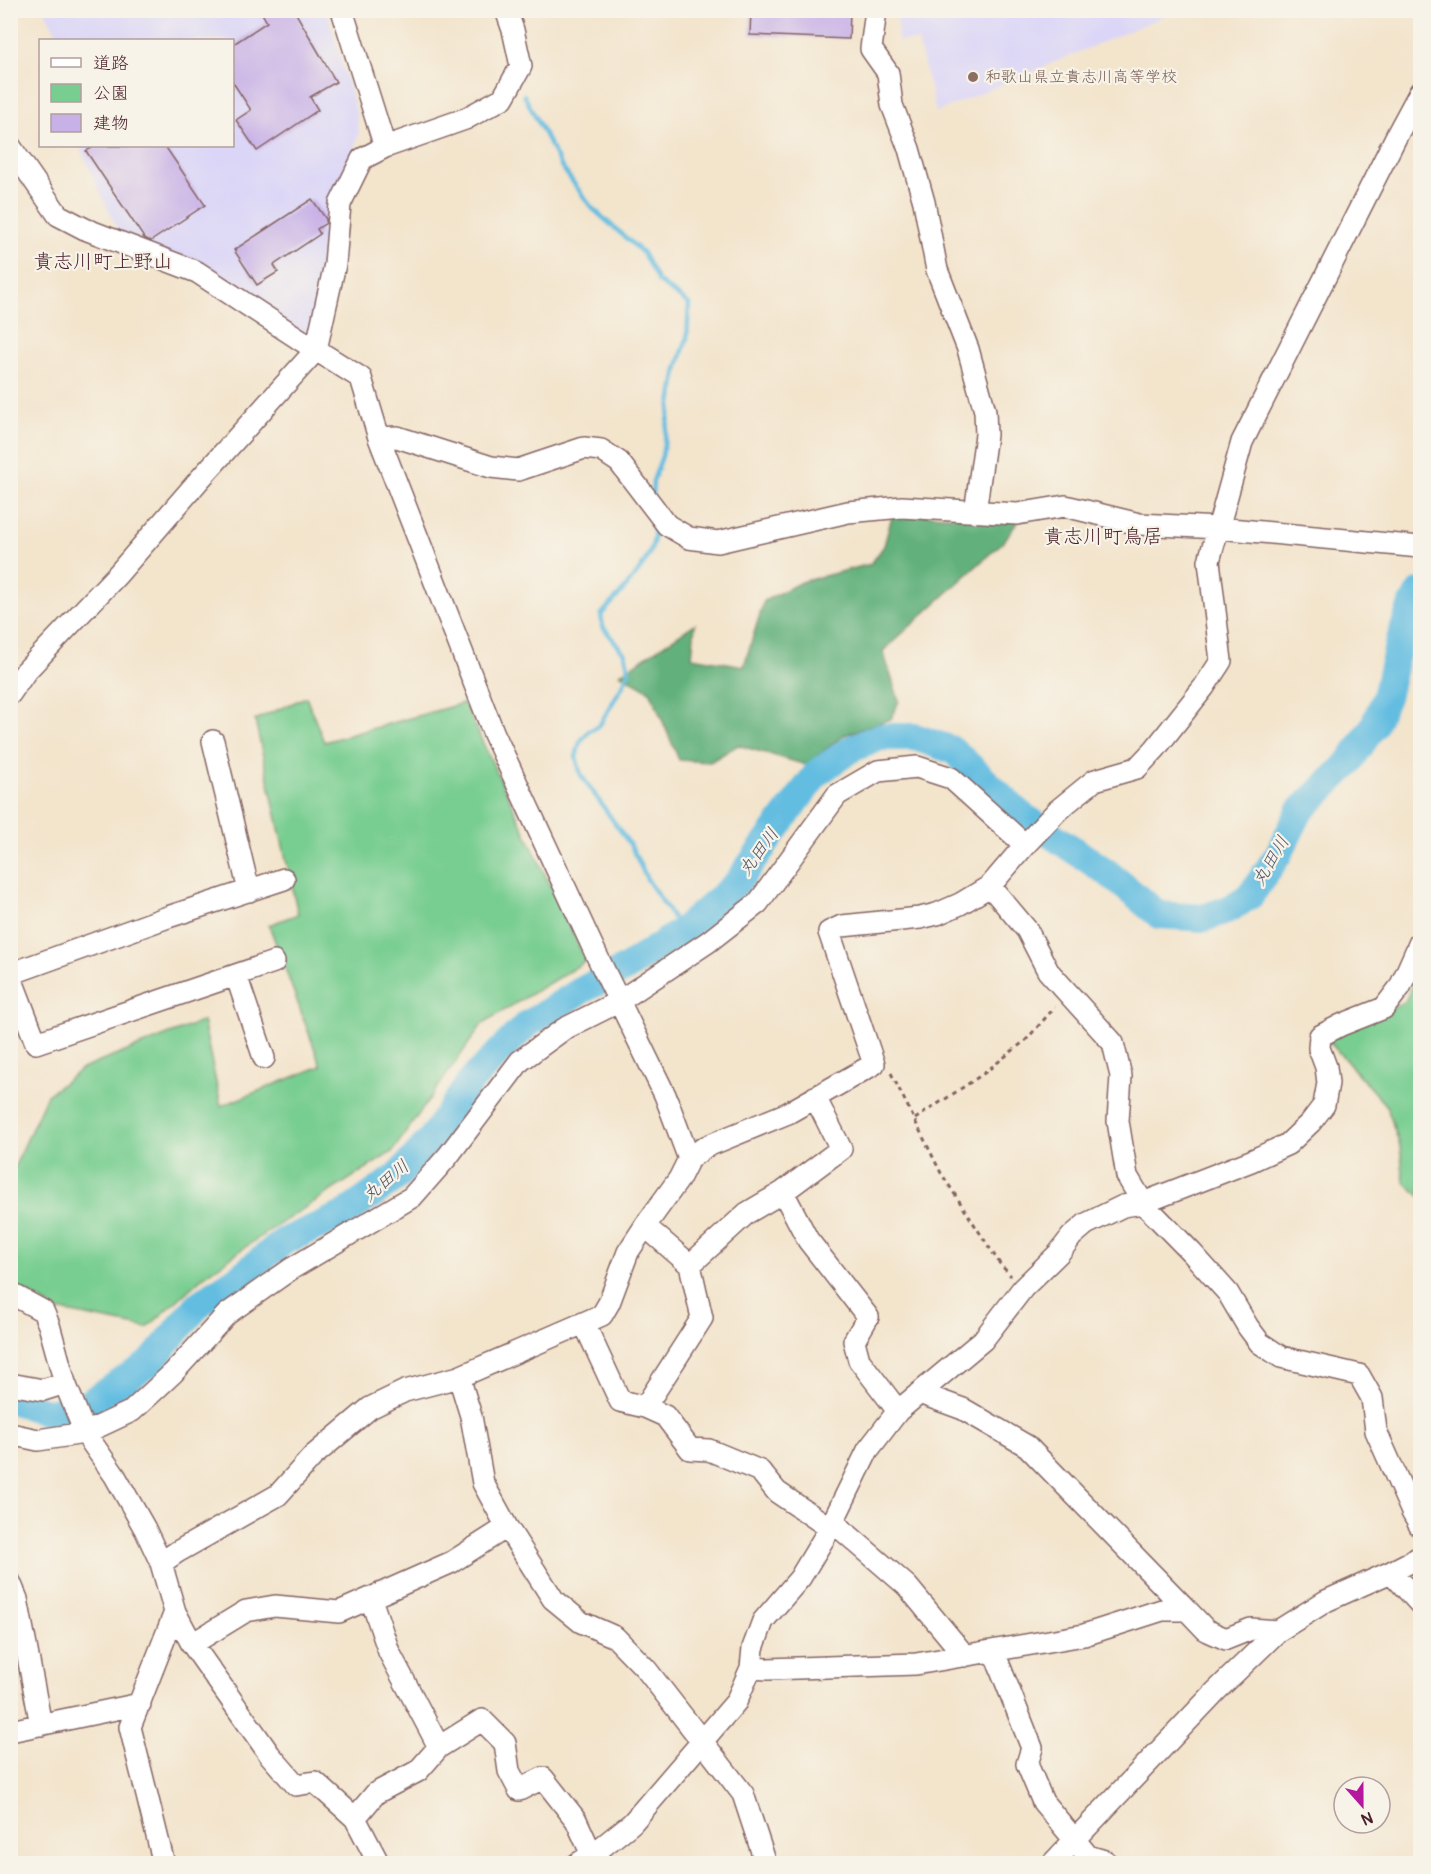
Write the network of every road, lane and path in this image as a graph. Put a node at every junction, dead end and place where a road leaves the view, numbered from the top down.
1 (342, 10) edge
2 (506, 10) edge
3 (876, 10) edge
4 (1420, 92) edge
5 (10, 146) edge
6 (385, 147) junction
7 (316, 350) junction
8 (379, 438) junction
9 (975, 512) junction
10 (1219, 528) junction
11 (1420, 547) edge
12 (10, 694) edge
13 (213, 741) dead end
14 (1025, 845) junction
15 (284, 879) dead end
16 (990, 886) junction
17 (249, 891) junction
18 (1420, 942) edge
19 (274, 962) dead end
20 (10, 974) edge
21 (236, 975) junction
22 (1068, 992) junction
23 (618, 1002) junction
24 (264, 1058) dead end
25 (874, 1064) junction
26 (814, 1097) junction
27 (915, 1119) junction
28 (689, 1159) junction
29 (783, 1192) junction
30 (1143, 1203) junction
31 (645, 1227) junction
32 (690, 1265) junction
33 (1023, 1288) junction
34 (10, 1293) edge
35 (584, 1323) junction
36 (459, 1377) junction
37 (65, 1383) junction
38 (10, 1384) edge
39 (919, 1393) junction
40 (645, 1407) junction
41 (898, 1411) junction
42 (85, 1433) junction
43 (10, 1434) edge
44 (832, 1525) junction
45 (1420, 1526) edge
46 (507, 1527) junction
47 (1420, 1557) edge
48 (161, 1563) junction
49 (1391, 1572) junction
50 (12, 1594) edge
51 (371, 1599) junction
52 (1420, 1604) edge
53 (1187, 1610) junction
54 (175, 1612) junction
55 (1278, 1632) junction
56 (192, 1644) junction
57 (994, 1652) junction
58 (965, 1656) junction
59 (751, 1668) junction
60 (140, 1704) junction
61 (41, 1725) junction
62 (10, 1731) edge
63 (703, 1740) junction
64 (439, 1747) junction
65 (355, 1818) junction
66 (1074, 1840) junction
67 (584, 1859) edge
68 (164, 1863) edge
69 (379, 1863) edge
70 (766, 1863) edge
71 (1052, 1863) edge
72 (1108, 1863) edge

1 - 6 street
2 - 6 street
3 - 9 street
4 - 10 street
5 - 7 street
6 - 7 street
7 - 8 street
7 - 12 street
8 - 9 street
8 - 23 street
9 - 10 street
10 - 11 street
10 - 14 street
13 - 17 street
14 - 16 street
14 - 23 street
15 - 17 street
16 - 22 street
16 - 25 street
17 - 20 street
18 - 30 street
19 - 21 street
20 - 21 street
21 - 24 street
22 - 27 path
22 - 30 street
23 - 28 street
23 - 42 street
25 - 26 street
25 - 27 path
26 - 28 street
26 - 29 street
27 - 33 path
28 - 31 street
29 - 32 street
29 - 41 street
30 - 33 street
30 - 45 street
31 - 32 street
31 - 35 street
32 - 40 street
33 - 39 street
34 - 37 street
35 - 36 street
35 - 40 street
36 - 46 street
36 - 48 street
37 - 38 street
37 - 42 street
39 - 41 street
39 - 53 street
40 - 44 street
41 - 44 street
42 - 43 street
42 - 48 street
44 - 58 street
44 - 59 street
46 - 51 street
46 - 63 street
47 - 49 street
48 - 54 street
49 - 52 street
49 - 55 street
50 - 61 street
51 - 56 street
51 - 64 street
53 - 55 street
53 - 57 street
54 - 56 street
54 - 60 street
55 - 66 street
56 - 65 street
57 - 58 street
57 - 66 street
58 - 59 street
59 - 63 street
60 - 61 street
60 - 68 street
61 - 62 street
63 - 67 street
63 - 70 street
64 - 65 street
64 - 67 street
65 - 69 street
66 - 71 street
66 - 72 street

